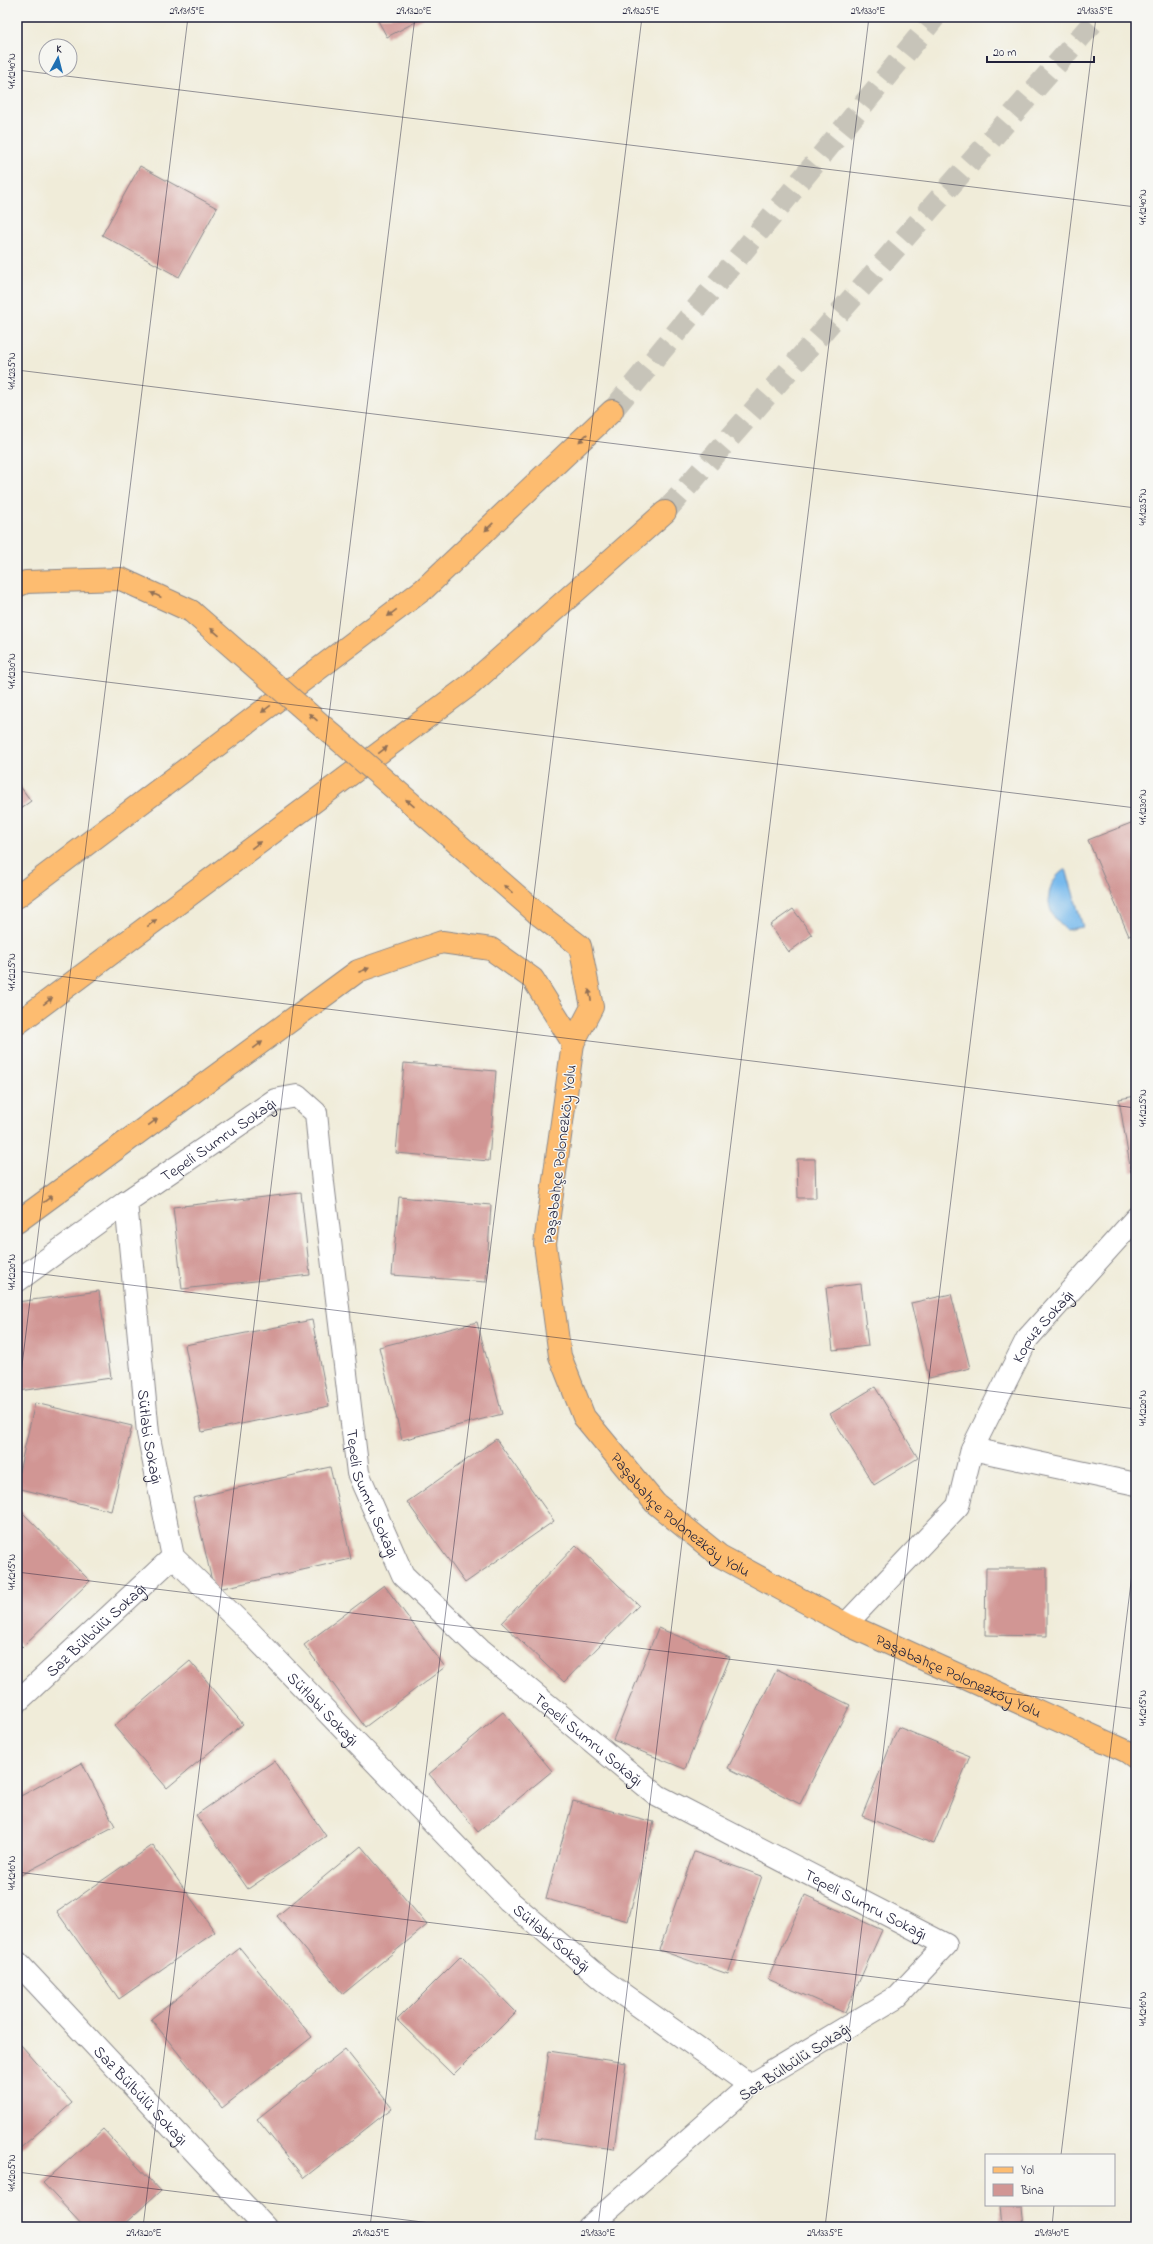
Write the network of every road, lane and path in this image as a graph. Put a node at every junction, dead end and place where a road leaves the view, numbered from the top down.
1 (612, 411) tunnel mouth
2 (665, 512) tunnel mouth
3 (17, 586) edge
4 (17, 897) edge
5 (17, 1024) edge
6 (574, 1043) junction
7 (126, 1202) junction
8 (1136, 1218) edge
9 (17, 1222) edge
10 (17, 1281) edge
11 (972, 1449) junction
12 (1136, 1484) edge
13 (173, 1557) junction
14 (846, 1624) junction
15 (17, 1702) edge
16 (1136, 1758) edge
17 (946, 1945) joint
18 (17, 1962) edge
19 (750, 2085) junction
20 (265, 2227) edge
21 (589, 2227) edge

1 -> 4 main road
5 -> 2 main road
6 -> 3 main road, Paşabahçe Polonezköy Yolu, bridge
9 -> 6 main road
6 - 14 main road, Paşabahçe Polonezköy Yolu
7 - 10 street, Tepeli Sumru Sokağı
7 - 13 street, Sütlabi Sokağı
7 - 17 street, Tepeli Sumru Sokağı
8 - 11 street, Kopuz Sokağı
11 - 12 street
11 - 14 street, Kopuz Sokağı
13 - 15 street, Saz Bülbülü Sokağı
13 - 19 street, Sütlabi Sokağı
14 - 16 main road, Paşabahçe Polonezköy Yolu
17 - 19 street, Saz Bülbülü Sokağı
18 - 20 street, Saz Bülbülü Sokağı
19 - 21 street, Saz Bülbülü Sokağı

